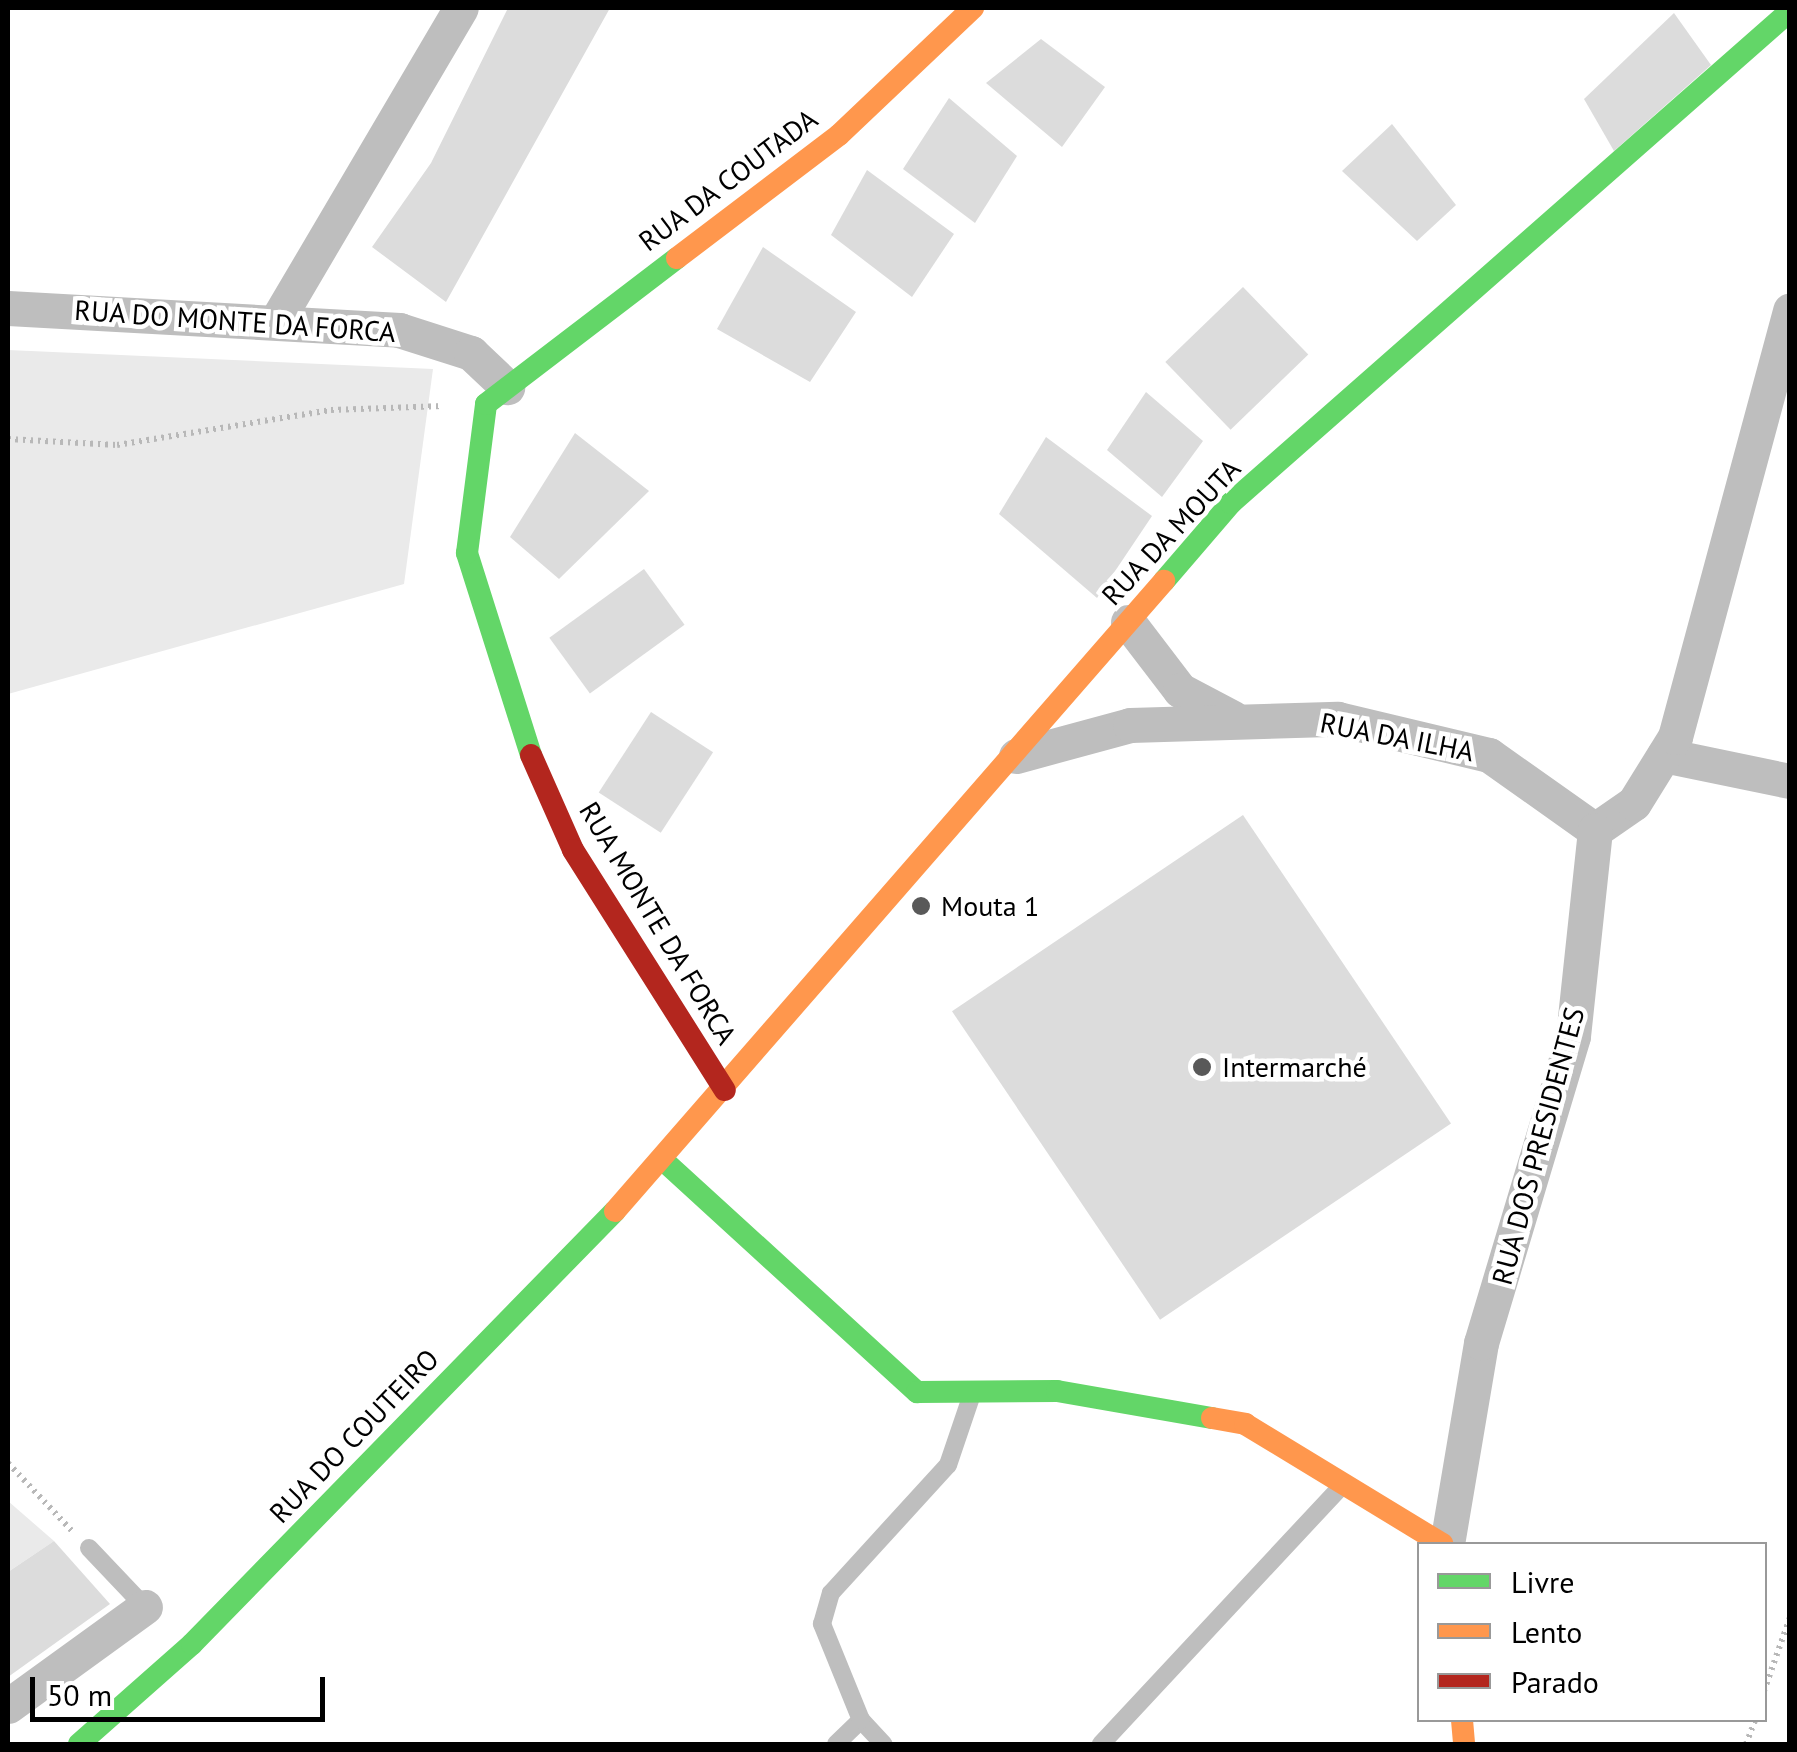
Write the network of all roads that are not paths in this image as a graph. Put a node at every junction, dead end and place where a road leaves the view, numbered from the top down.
1 (461, 8) edge
2 (973, 8) edge
3 (1790, 11) edge
4 (8, 308) edge
5 (1790, 310) edge
6 (277, 320) junction
7 (497, 395) junction
8 (1128, 622) junction
9 (1234, 719) junction
10 (1664, 755) junction
11 (1016, 756) junction
12 (1790, 781) edge
13 (1595, 830) junction
14 (725, 1090) junction
15 (664, 1161) junction
16 (973, 1392) junction
17 (1344, 1484) junction
18 (1442, 1542) edge
19 (1445, 1542) edge
20 (89, 1548) road end
21 (145, 1606) joint
22 (8, 1706) edge
23 (860, 1720) junction
24 (79, 1744) edge
25 (836, 1744) edge
26 (883, 1744) edge
27 (1102, 1744) edge

1 - 6 street
2 - 7 main road, RUA DA COUTADA
3 - 8 main road, RUA DA MOUTA
4 - 6 street, RUA DO MONTE DA FORCA
5 - 10 street
6 - 7 street, RUA DO MONTE DA FORCA
7 - 14 main road, RUA MONTE DA FORCA
8 - 9 street, RUA DA ILHA
8 - 11 main road, RUA DA MOUTA
9 - 11 street, RUA DA ILHA
9 - 13 street, RUA DA ILHA
10 - 12 street
10 - 13 street
11 - 14 main road, RUA DA MOUTA
13 - 19 street, RUA DOS PRESIDENTES
14 - 15 main road, RUA DA MOUTA
15 - 16 main road
15 - 24 main road, RUA DO COUTEIRO
16 - 17 main road
16 - 23 lane
17 - 18 main road
17 - 27 lane
20 - 21 lane
21 - 22 street
23 - 25 lane
23 - 26 lane

